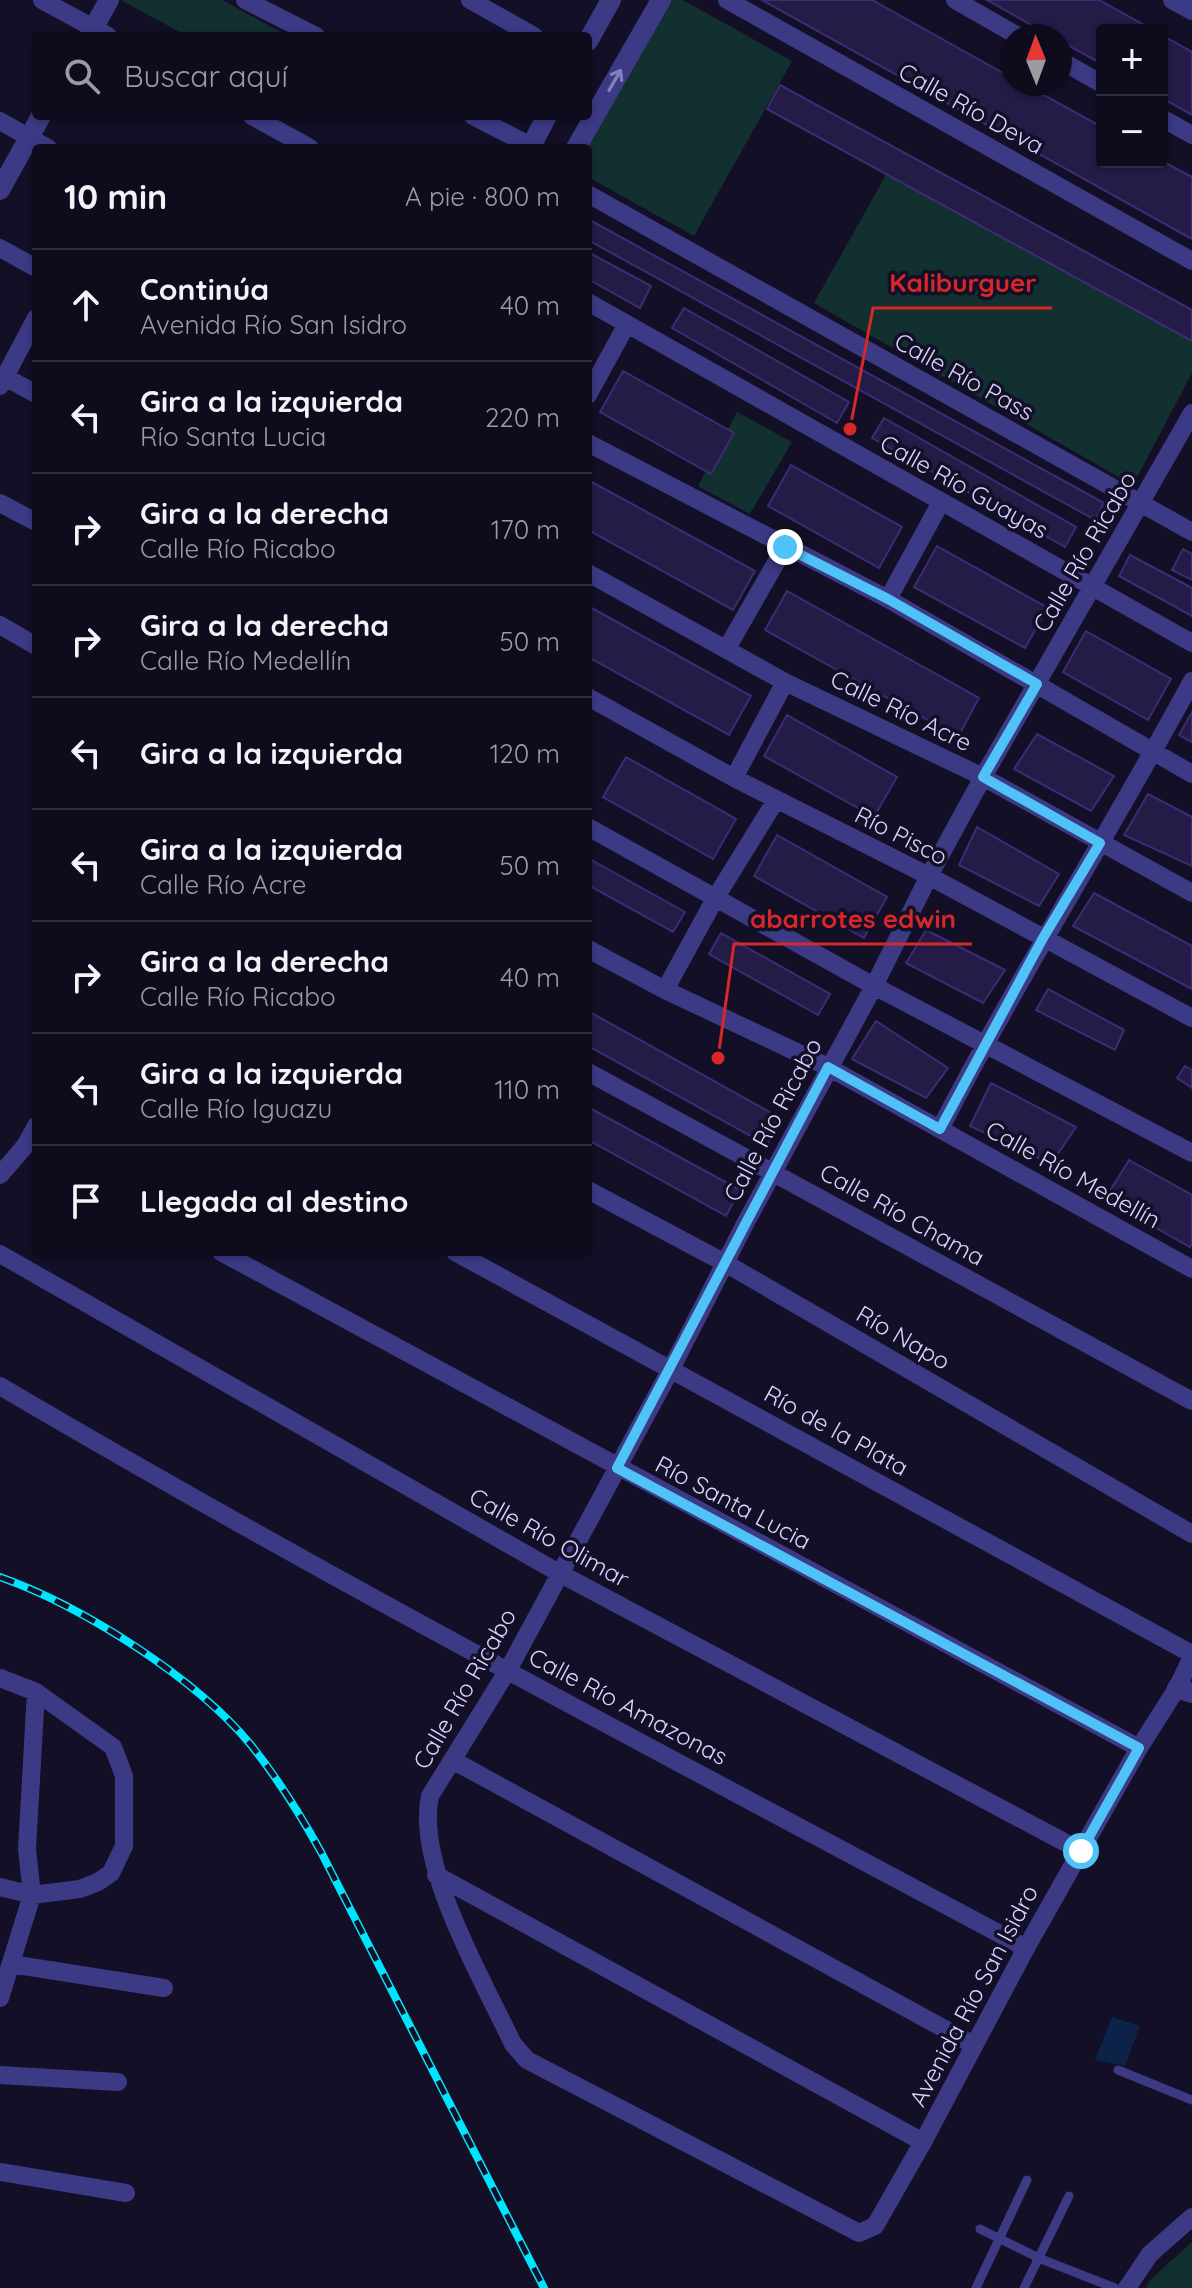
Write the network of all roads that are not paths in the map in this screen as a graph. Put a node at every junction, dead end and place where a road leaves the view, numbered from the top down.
1 (42, 0) edge
2 (109, 0) edge
3 (245, 0) edge
4 (470, 0) edge
5 (611, 0) edge
6 (661, 0) edge
7 (727, 0) edge
8 (955, 0) edge
9 (1172, 0) edge
10 (1192, 11) edge
11 (1000, 26) edge
12 (95, 32) edge
13 (97, 32) edge
14 (308, 32) edge
15 (527, 32) edge
16 (592, 34) edge
17 (1072, 67) edge
18 (1096, 81) edge
19 (39, 120) edge
20 (259, 120) edge
21 (480, 120) edge
22 (545, 120) edge
23 (0, 121) edge
24 (1168, 121) edge
25 (1192, 135) edge
26 (28, 137) junction
27 (41, 144) edge
28 (303, 144) edge
29 (525, 144) edge
30 (533, 144) edge
31 (578, 144) edge
32 (0, 190) edge
33 (592, 196) edge
34 (0, 248) edge
35 (1192, 261) edge
36 (32, 266) edge
37 (592, 304) edge
38 (627, 324) junction
39 (32, 325) edge
40 (2, 381) edge
41 (592, 388) edge
42 (32, 392) edge
43 (1192, 413) edge
44 (592, 445) edge
45 (941, 502) junction
46 (0, 503) edge
47 (1140, 503) junction
48 (32, 520) edge
49 (1192, 532) edge
50 (785, 547) junction
51 (592, 575) edge
52 (1092, 587) junction
53 (888, 599) junction
54 (0, 625) edge
55 (1192, 643) edge
56 (32, 644) edge
57 (727, 648) junction
58 (1192, 681) edge
59 (785, 682) junction
60 (1037, 684) junction
61 (592, 699) edge
62 (1154, 752) junction
63 (1192, 774) edge
64 (983, 777) junction
65 (734, 778) junction
66 (776, 800) junction
67 (592, 829) edge
68 (1100, 843) junction
69 (929, 876) junction
70 (1192, 893) edge
71 (716, 897) junction
72 (1043, 938) junction
73 (592, 951) edge
74 (874, 986) junction
75 (665, 990) junction
76 (1192, 1018) edge
77 (984, 1044) junction
78 (828, 1067) junction
79 (592, 1074) edge
80 (940, 1129) junction
81 (30, 1149) edge
82 (1192, 1153) edge
83 (774, 1173) junction
84 (0, 1175) edge
85 (592, 1192) edge
86 (0, 1254) edge
87 (228, 1256) edge
88 (462, 1256) edge
89 (725, 1263) junction
90 (1192, 1269) edge
91 (671, 1369) junction
92 (0, 1386) edge
93 (1192, 1401) edge
94 (617, 1468) junction
95 (1192, 1534) edge
96 (559, 1573) junction
97 (1192, 1656) edge
98 (508, 1670) junction
99 (0, 1678) edge
100 (1185, 1690) edge
101 (36, 1692) junction
102 (1139, 1748) junction
103 (454, 1761) junction
104 (1081, 1851) junction
105 (436, 1875) junction
106 (0, 1887) edge
107 (32, 1895) junction
108 (1026, 1948) junction
109 (11, 1964) junction
110 (164, 1988) dead end
111 (0, 1998) edge
112 (974, 2045) junction
113 (1118, 2070) dead end
114 (0, 2075) edge
115 (118, 2082) dead end
116 (1192, 2100) edge
117 (923, 2142) junction
118 (0, 2172) edge
119 (1027, 2180) dead end
120 (126, 2193) dead end
121 (1069, 2196) dead end
122 (1192, 2217) edge
123 (980, 2229) dead end
124 (1001, 2240) junction
125 (1041, 2259) junction
126 (976, 2288) edge
127 (1024, 2288) edge
128 (1115, 2288) edge
129 (1127, 2288) edge

1 - 12 street
2 - 13 street
3 - 14 street
4 - 15 street
5 - 16 street
31 -> 6 street
7 - 35 street, Calle Río Deva
8 - 11 street
9 - 10 street
17 - 18 street
19 - 26 street
20 - 28 street
21 - 29 street
22 - 30 street
23 - 26 street
24 - 25 street
26 - 27 street
26 - 32 street
33 - 47 street, Calle Río Pass
34 - 36 street
37 - 38 street, Calle Río Guayas
38 - 41 street
38 - 45 street, Calle Río Guayas
39 - 40 street
40 - 42 street
43 - 47 street, Calle Río Ricabo
44 - 50 street
45 - 52 street, Calle Río Guayas
45 - 53 street
46 - 48 street
47 - 49 street, Calle Río Pass
47 - 52 street, Calle Río Ricabo
50 - 53 street
50 - 57 street
51 - 57 street, Calle Río Acre
52 - 55 street, Calle Río Guayas
52 - 60 street, Calle Río Ricabo
53 - 60 street
54 - 56 street
57 - 59 street, Calle Río Acre
58 - 62 street
59 - 64 street, Calle Río Acre
59 - 65 street
60 - 62 street
60 - 64 street, Calle Río Ricabo
61 - 65 street, Río Pisco
62 - 63 street
62 - 68 street
64 - 68 street, Calle Río Acre
64 - 69 street, Calle Río Ricabo
65 - 66 street, Río Pisco
66 - 69 street, Río Pisco
66 - 71 street
67 - 71 street
68 - 70 street, Calle Río Acre
68 - 72 street
69 - 72 street, Río Pisco
69 - 74 street, Calle Río Ricabo
71 - 74 street
71 - 75 street
72 - 76 street, Río Pisco
72 - 77 street
73 - 75 street, Calle Río Medellín
74 - 77 street
74 - 78 street, Calle Río Ricabo
75 - 78 street, Calle Río Medellín
77 - 80 street
77 - 82 street
78 - 80 street, Calle Río Medellín
78 - 83 street, Calle Río Ricabo
79 - 83 street, Calle Río Chama
80 - 90 street, Calle Río Medellín
81 - 84 street
83 - 89 street, Calle Río Ricabo
83 - 93 street, Calle Río Chama
85 - 89 street, Río Napo
86 - 96 street, Calle Río Olimar
87 - 94 street, Río Santa Lucia
88 - 91 street, Río de la Plata
89 - 91 street, Calle Río Ricabo
89 - 95 street, Río Napo
91 - 94 street, Calle Río Ricabo
91 - 97 street, Río de la Plata
92 - 98 street, Calle Río Amazonas
94 - 96 street, Calle Río Ricabo
94 - 102 street, Río Santa Lucia
96 - 98 street, Calle Río Ricabo
96 - 104 street, Calle Río Olimar
97 - 100 street, Avenida Río San Isidro
98 - 103 street, Calle Río Ricabo
98 - 108 street, Calle Río Amazonas
99 - 101 street
100 - 102 street, Avenida Río San Isidro
101 - 107 street
101 - 107 street
102 - 104 street, Avenida Río San Isidro
103 - 105 street, Calle Río Ricabo
103 - 112 street
104 - 108 street, Avenida Río San Isidro
105 - 117 street
105 - 117 street, Avenida Río San Isidro
106 - 107 street
107 - 109 street
108 - 112 street, Avenida Río San Isidro
109 - 110 street
109 - 111 street
112 - 117 street, Avenida Río San Isidro
113 - 116 lane
114 - 115 street
118 - 120 street
119 - 124 lane
121 - 125 lane
122 - 129 street
123 - 124 lane
124 - 125 lane
124 - 126 lane
125 - 127 lane
125 - 128 lane

